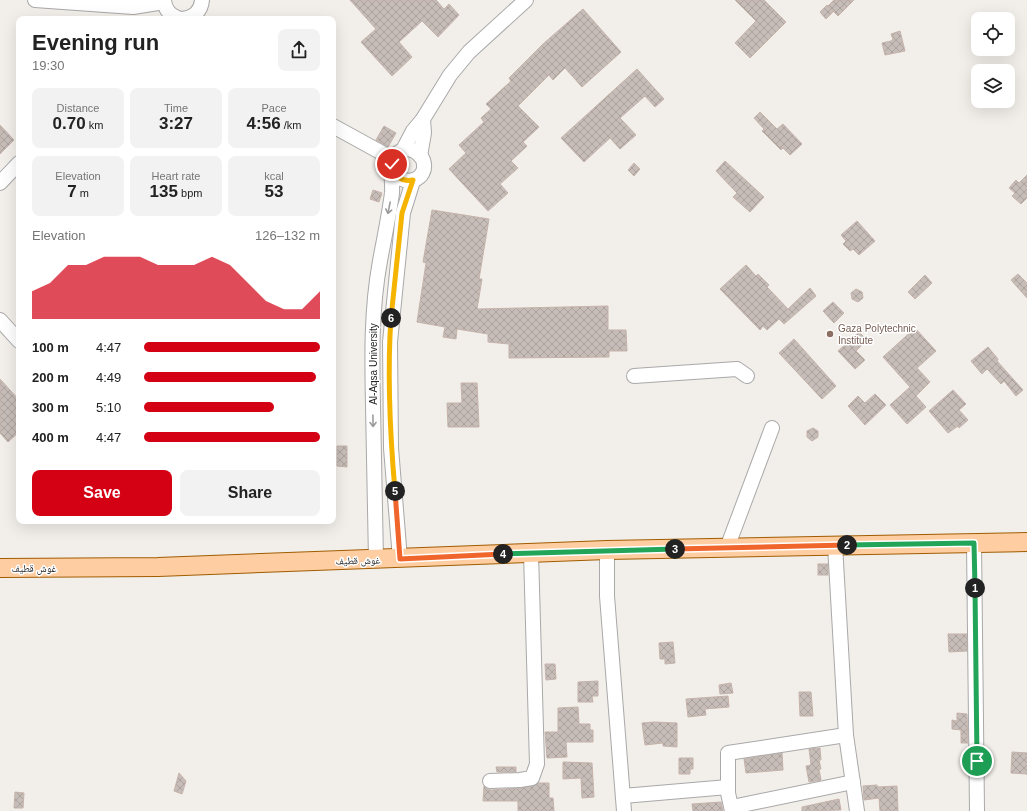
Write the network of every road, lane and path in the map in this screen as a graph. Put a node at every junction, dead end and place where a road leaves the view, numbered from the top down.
1 (35, 0) edge
2 (526, 0) edge
3 (202, 10) edge
4 (171, 12) edge
5 (423, 119) junction
6 (336, 128) edge
7 (420, 156) junction
8 (396, 159) junction
9 (16, 166) edge
10 (413, 180) junction
11 (0, 182) edge
12 (0, 320) edge
13 (16, 338) edge
14 (634, 376) dead end
15 (747, 376) dead end
16 (772, 428) dead end
17 (1027, 542) edge
18 (974, 543) junction
19 (835, 545) junction
20 (727, 548) junction
21 (608, 550) junction
22 (531, 553) junction
23 (400, 559) junction
24 (376, 560) junction
25 (0, 568) edge
26 (846, 735) junction
27 (490, 781) dead end
28 (853, 782) junction
29 (728, 787) junction
30 (623, 796) junction
31 (732, 809) edge
32 (624, 811) edge
33 (858, 811) edge
34 (977, 811) edge

1 - 4 street
2 - 5 street
3 - 4 street
5 - 7 street
5 - 8 street
6 - 8 street
7 - 8 street
7 - 10 street
8 - 10 street
8 -> 24 street, Al-Aqsa University
9 - 11 street
10 - 23 street, Al-Aqsa University
12 - 13 street
14 - 15 street
16 - 20 street
17 - 18 main road, غوش قطيف
18 - 19 main road, غوش قطيف
18 - 34 street
19 - 20 main road, غوش قطيف
19 - 26 street
20 - 21 main road, غوش قطيف
21 - 22 main road, غوش قطيف
21 - 30 street
22 - 23 main road, غوش قطيف
22 - 27 street
23 - 24 main road, غوش قطيف
24 - 25 main road, غوش قطيف
26 - 28 street
26 - 29 street
28 - 31 street
28 - 33 street
29 - 30 street
29 - 31 street
30 - 32 street

